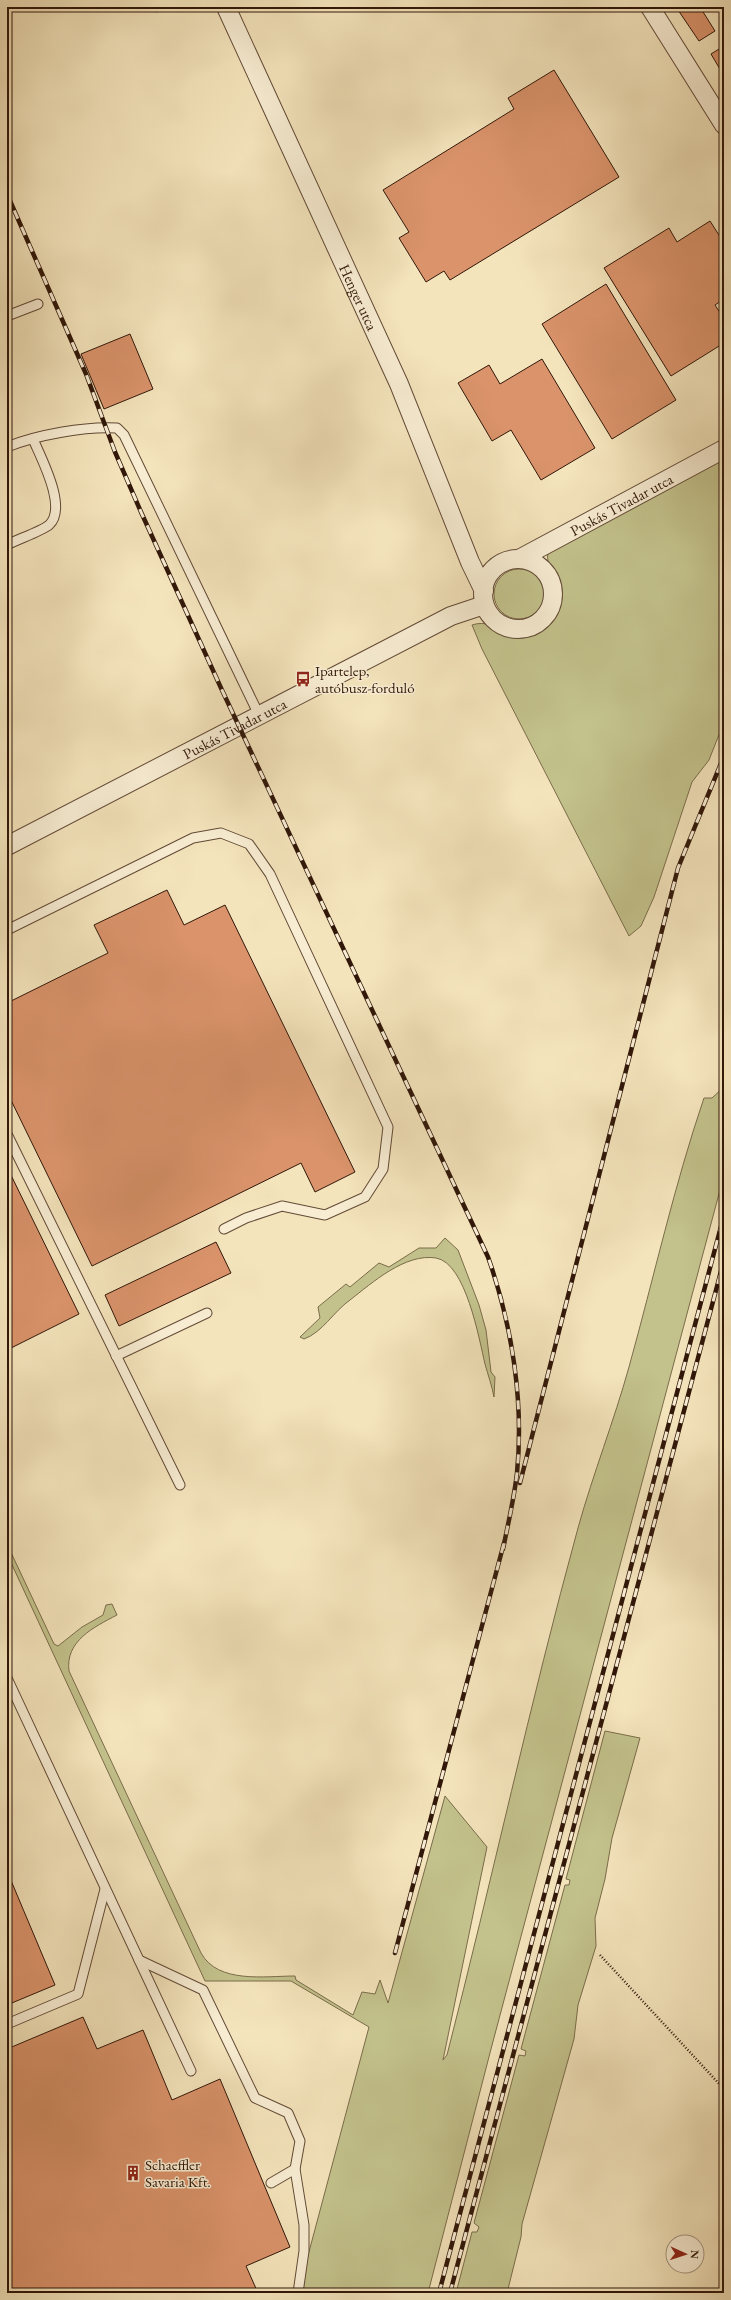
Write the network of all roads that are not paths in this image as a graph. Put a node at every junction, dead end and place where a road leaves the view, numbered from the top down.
1 (226, 7) edge
2 (650, 7) edge
3 (724, 125) edge
4 (38, 304) dead end
5 (7, 316) edge
6 (33, 439) junction
7 (7, 447) edge
8 (724, 449) edge
9 (7, 545) edge
10 (519, 559) junction
11 (484, 598) junction
12 (259, 715) junction
13 (7, 846) edge
14 (7, 930) edge
15 (7, 1134) edge
16 (224, 1229) dead end
17 (208, 1313) dead end
18 (116, 1356) junction
19 (180, 1485) dead end
20 (7, 1678) edge
21 (105, 1889) junction
22 (139, 1960) junction
23 (7, 2024) edge
24 (191, 2071) dead end
25 (295, 2168) junction
26 (271, 2183) dead end
27 (298, 2293) edge

1 - 11 street, Henger utca
2 - 3 street
4 - 5 lane
6 - 7 lane
6 - 9 lane
6 - 12 lane
8 - 10 street, Puskás Tivadar utca
10 - 11 street, Puskás Tivadar utca
10 - 11 street
11 - 12 street, Puskás Tivadar utca
12 - 13 street, Puskás Tivadar utca
14 - 16 lane
15 - 18 lane
17 - 18 lane
18 - 19 lane
20 - 21 lane
21 - 22 lane
21 - 23 lane
22 - 24 lane
22 - 25 lane
25 - 26 lane
25 - 27 lane

